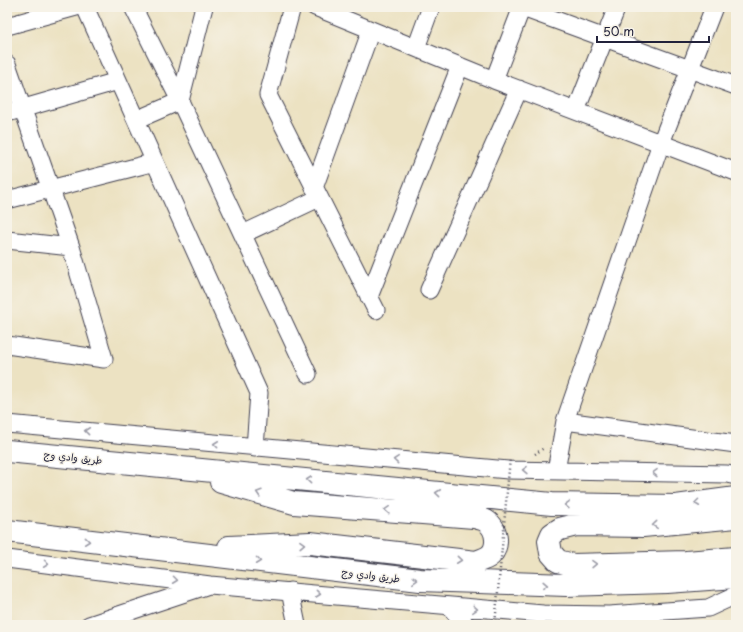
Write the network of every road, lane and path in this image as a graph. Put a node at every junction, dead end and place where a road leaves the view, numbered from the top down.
1 (76, 7) edge
2 (85, 7) edge
3 (133, 7) edge
4 (204, 7) edge
5 (292, 7) edge
6 (431, 7) edge
7 (521, 7) edge
8 (617, 7) edge
9 (714, 7) edge
10 (324, 9) edge
11 (7, 26) edge
12 (371, 30) junction
13 (605, 38) junction
14 (416, 48) junction
15 (7, 64) edge
16 (460, 66) junction
17 (690, 69) junction
18 (494, 80) junction
19 (118, 81) junction
20 (736, 86) edge
21 (519, 89) junction
22 (180, 100) junction
23 (15, 110) edge
24 (576, 111) junction
25 (136, 120) junction
26 (661, 143) junction
27 (155, 162) junction
28 (736, 172) edge
29 (52, 189) junction
30 (317, 193) junction
31 (7, 200) edge
32 (243, 234) junction
33 (7, 240) edge
34 (71, 246) junction
35 (429, 290) dead end
36 (7, 345) edge
37 (308, 374) dead end
38 (565, 421) junction
39 (7, 424) edge
40 (548, 444) dead end
41 (736, 444) edge
42 (255, 448) junction
43 (7, 451) edge
44 (528, 458) dead end
45 (516, 459) dead end
46 (172, 467) junction
47 (556, 471) junction
48 (736, 476) edge
49 (736, 498) edge
50 (736, 517) edge
51 (7, 531) edge
52 (165, 549) junction
53 (736, 558) edge
54 (7, 559) edge
55 (736, 576) edge
56 (210, 585) junction
57 (290, 592) junction
58 (736, 595) edge
59 (450, 607) junction
60 (537, 620) edge
61 (89, 625) edge
62 (297, 625) edge
63 (466, 625) edge
64 (496, 625) edge

1 - 11 street
2 - 19 street
3 - 22 street
4 - 22 street
5 - 30 street
6 - 14 street
7 - 13 street
7 - 18 street
8 - 13 street
9 - 17 street
10 - 12 street
12 - 14 street
12 - 30 street
13 - 17 street
13 - 24 street
14 - 16 street
15 - 23 street
16 - 18 street
16 - 30 street
17 - 20 street
17 - 26 street
18 - 21 street
19 - 23 street
19 - 25 street
21 - 24 street
21 - 35 street
22 - 25 street
22 - 32 street
23 - 29 street
24 - 26 street
25 - 27 street
26 - 28 street
26 - 38 street
27 - 29 street
27 - 42 street
29 - 31 street
29 - 34 street
30 - 32 street
32 - 37 street
33 - 34 street
34 - 36 street
38 - 41 street
38 - 47 street
42 -> 39 street
40 - 44 path
47 -> 42 street
43 - 46 main road, طريق وادي وج
45 - 64 path, bridge
49 -> 46 main road, طريق وادي وج
52 -> 46 main road
48 -> 47 street
50 -> 53 main road
51 -> 52 main road, طريق وادي وج
52 -> 55 main road, طريق وادي وج
54 -> 56 street
56 - 57 street
56 - 61 street
57 -> 59 street
57 - 62 street
58 - 60 street
59 -> 60 street
59 - 63 street

